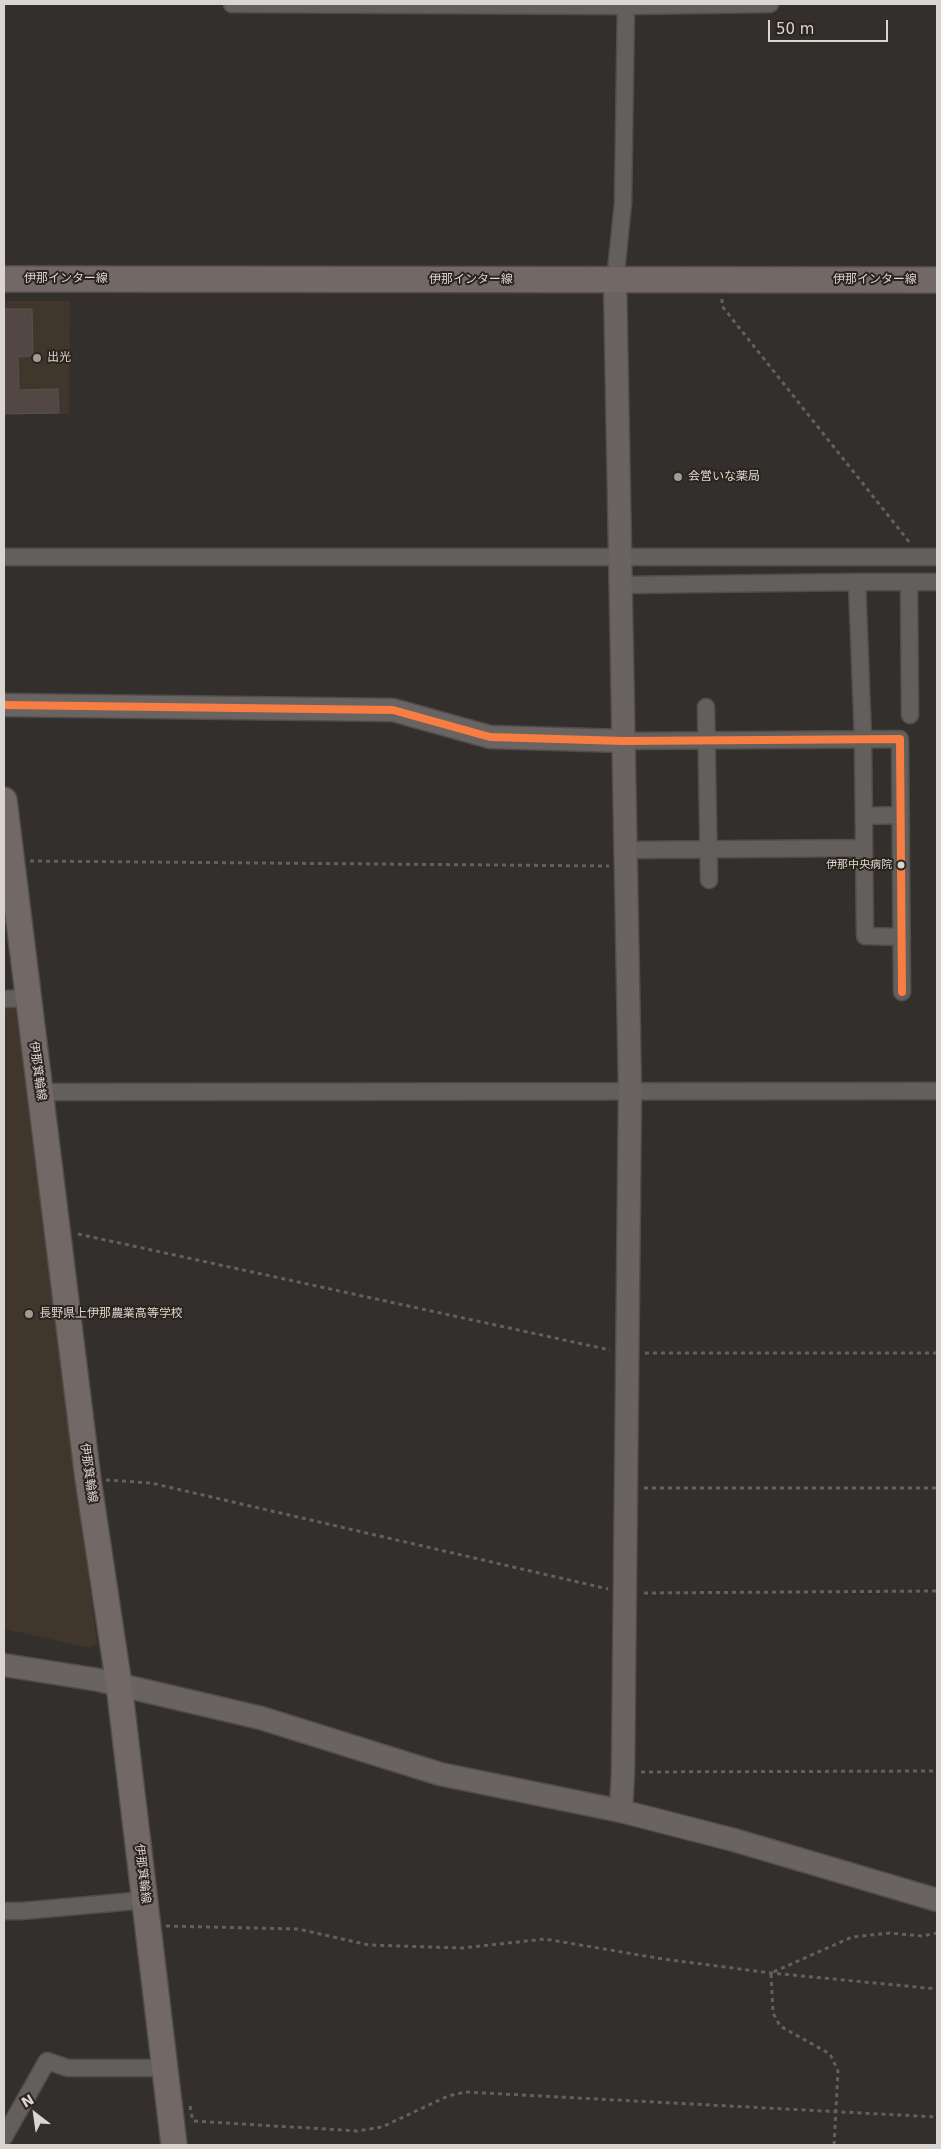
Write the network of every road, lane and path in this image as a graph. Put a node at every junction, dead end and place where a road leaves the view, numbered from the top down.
1 (232, 4) edge
2 (770, 4) edge
3 (626, 5) edge
4 (4, 279) edge
5 (721, 279) junction
6 (937, 280) edge
7 (615, 281) junction
8 (620, 556) junction
9 (4, 557) edge
10 (929, 557) edge
11 (857, 582) junction
12 (910, 582) junction
13 (937, 582) edge
14 (621, 585) junction
15 (4, 705) edge
16 (706, 707) dead end
17 (910, 715) dead end
18 (863, 740) junction
19 (624, 741) junction
20 (707, 741) junction
21 (4, 800) edge
22 (901, 815) junction
23 (864, 816) junction
24 (5, 827) edge
25 (864, 848) junction
26 (709, 849) junction
27 (627, 858) junction
28 (12, 860) junction
29 (710, 880) dead end
30 (902, 937) junction
31 (902, 992) dead end
32 (15, 999) edge
33 (630, 1091) junction
34 (937, 1091) edge
35 (40, 1092) junction
36 (56, 1230) junction
37 (626, 1353) junction
38 (937, 1353) edge
39 (88, 1479) junction
40 (626, 1488) junction
41 (937, 1488) edge
42 (937, 1591) edge
43 (624, 1593) junction
44 (4, 1665) edge
45 (118, 1685) junction
46 (937, 1771) edge
47 (623, 1772) junction
48 (621, 1812) junction
49 (145, 1900) junction
50 (937, 1900) edge
51 (4, 1911) edge
52 (149, 1926) junction
53 (937, 1933) edge
54 (771, 1973) junction
55 (937, 1989) edge
56 (166, 2068) junction
57 (836, 2111) junction
58 (937, 2117) edge
59 (194, 2121) dead end
60 (4, 2137) edge
61 (174, 2145) edge
62 (834, 2145) edge

1 - 3 street
2 - 3 street
3 - 7 street
4 - 7 main road, 伊那インター線
5 - 6 main road, 伊那インター線
5 - 7 main road, 伊那インター線
5 - 10 path
7 - 8 street
8 - 9 street
8 - 10 street
8 - 14 street
11 - 12 street
11 - 14 street
11 - 18 street
12 - 13 street
12 - 17 street
14 - 19 street
15 - 19 street
16 - 20 street
18 - 20 street
18 - 22 street
18 - 23 street
19 - 20 street
19 - 27 street
20 - 26 street
21 - 24 main road, 伊那箕輪線
22 - 23 street
22 - 30 street
23 - 25 street
24 - 28 main road, 伊那箕輪線
25 - 26 street
25 - 30 street
26 - 27 street
26 - 29 street
27 - 28 path
27 - 33 street
28 - 32 main road, 伊那箕輪線
30 - 31 street
32 - 35 main road, 伊那箕輪線
33 - 34 street
33 - 35 street
33 - 37 street
35 - 36 main road, 伊那箕輪線
36 - 37 path
36 - 39 main road, 伊那箕輪線
37 - 38 path
37 - 40 street
39 - 43 path
39 - 45 main road, 伊那箕輪線
40 - 41 path
40 - 43 street
42 - 43 path
43 - 47 street
44 - 45 street
45 - 48 street
45 - 49 main road, 伊那箕輪線
46 - 47 path
47 - 48 street
48 - 50 street
49 - 51 street
49 - 52 main road, 伊那箕輪線
52 - 54 path
52 - 56 main road, 伊那箕輪線
53 - 54 path
54 - 55 path
54 - 57 path
56 - 60 street
56 - 61 main road, 伊那箕輪線
57 - 58 path
57 - 59 path
57 - 62 path

